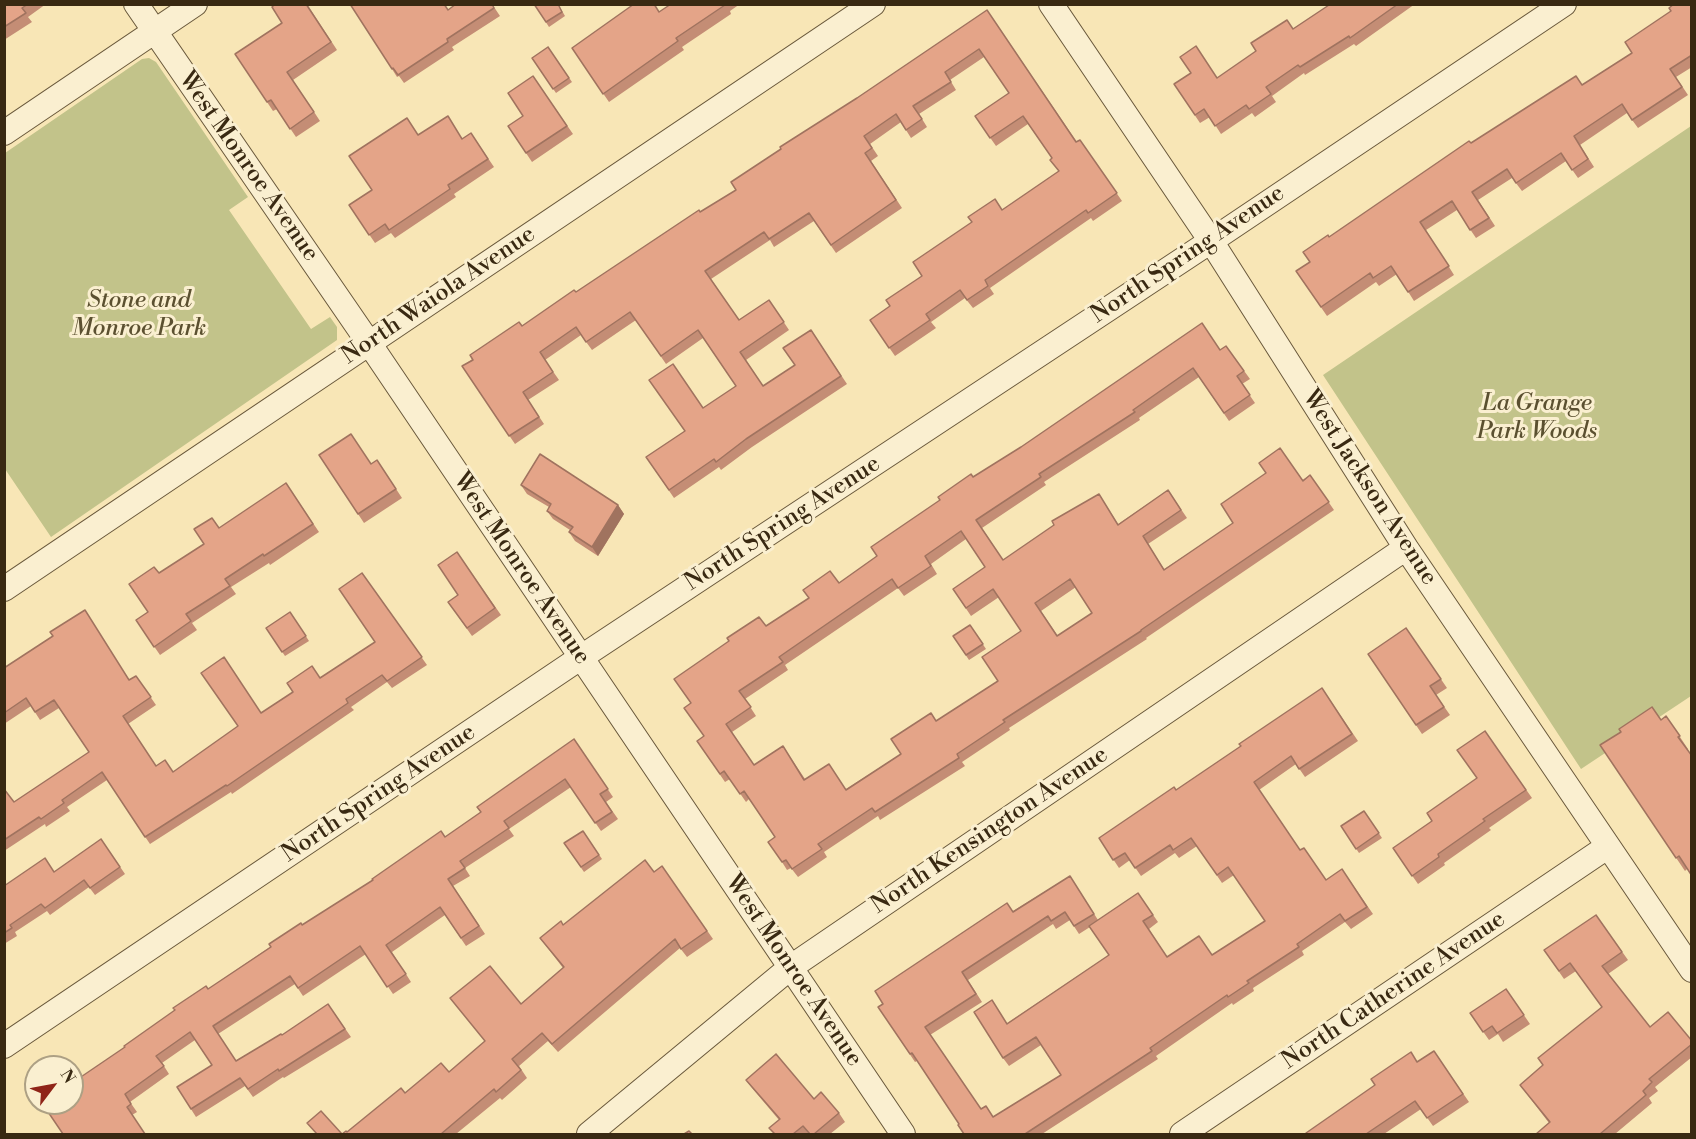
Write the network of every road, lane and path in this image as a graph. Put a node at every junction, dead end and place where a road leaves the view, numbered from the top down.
1 (136, 4) edge
2 (195, 4) edge
3 (873, 4) edge
4 (1051, 4) edge
5 (1564, 4) edge
6 (154, 32) junction
7 (4, 133) edge
8 (1211, 241) junction
9 (369, 343) junction
10 (1406, 548) junction
11 (4, 588) edge
12 (580, 658) junction
13 (1607, 847) junction
14 (791, 968) junction
15 (1692, 970) edge
16 (4, 1047) edge
17 (589, 1134) edge
18 (903, 1134) edge
19 (1182, 1134) edge

1 - 6 street, West Monroe Avenue
2 - 6 street
3 - 9 street, North Waiola Avenue
4 - 8 street, West Jackson Avenue
5 - 8 street, North Spring Avenue
6 - 7 street
6 - 9 street, West Monroe Avenue
8 - 10 street, West Jackson Avenue
8 - 12 street, North Spring Avenue
9 - 11 street, North Waiola Avenue
9 - 12 street, West Monroe Avenue
10 - 13 street, West Jackson Avenue
10 - 14 street, North Kensington Avenue
12 - 14 street, West Monroe Avenue
12 - 16 street, North Spring Avenue
13 - 15 street, West Jackson Avenue
13 - 19 street, North Catherine Avenue
14 - 17 street, North Kensington Avenue
14 - 18 street, West Monroe Avenue

